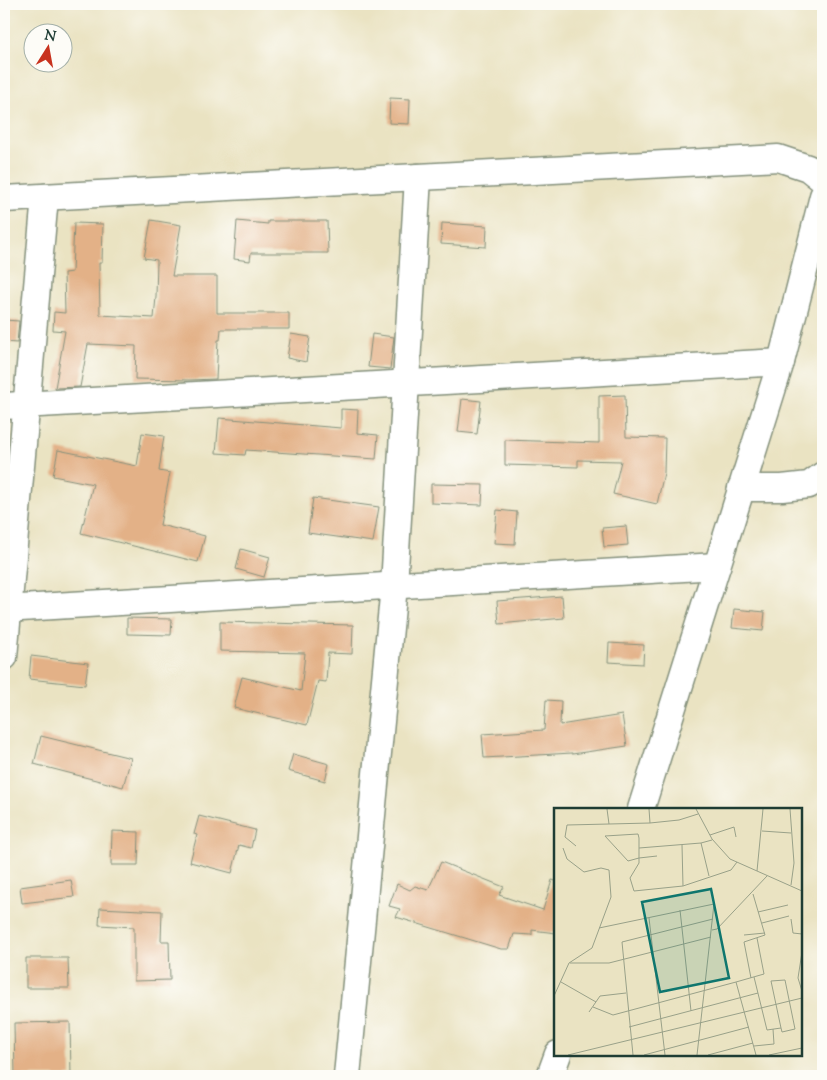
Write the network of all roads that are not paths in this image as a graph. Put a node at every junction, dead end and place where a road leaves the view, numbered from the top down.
1 (418, 177) junction
2 (823, 180) edge
3 (823, 196) edge
4 (45, 197) junction
5 (4, 199) edge
6 (781, 362) junction
7 (406, 383) junction
8 (15, 405) edge
9 (823, 475) edge
10 (741, 488) junction
11 (717, 566) junction
12 (394, 586) junction
13 (6, 609) edge
14 (4, 657) edge
15 (641, 808) edge
16 (558, 1055) edge
17 (347, 1076) edge
18 (550, 1076) edge

1 - 2 street
1 - 4 street
1 - 7 street
3 - 6 street
4 - 5 street
4 - 8 street
6 - 7 street
6 - 10 street
7 - 8 street
7 - 12 street
8 - 13 street
9 - 10 street
10 - 11 street
11 - 12 street
11 - 15 street
12 - 13 street
12 - 17 street
13 - 14 street
16 - 18 street

